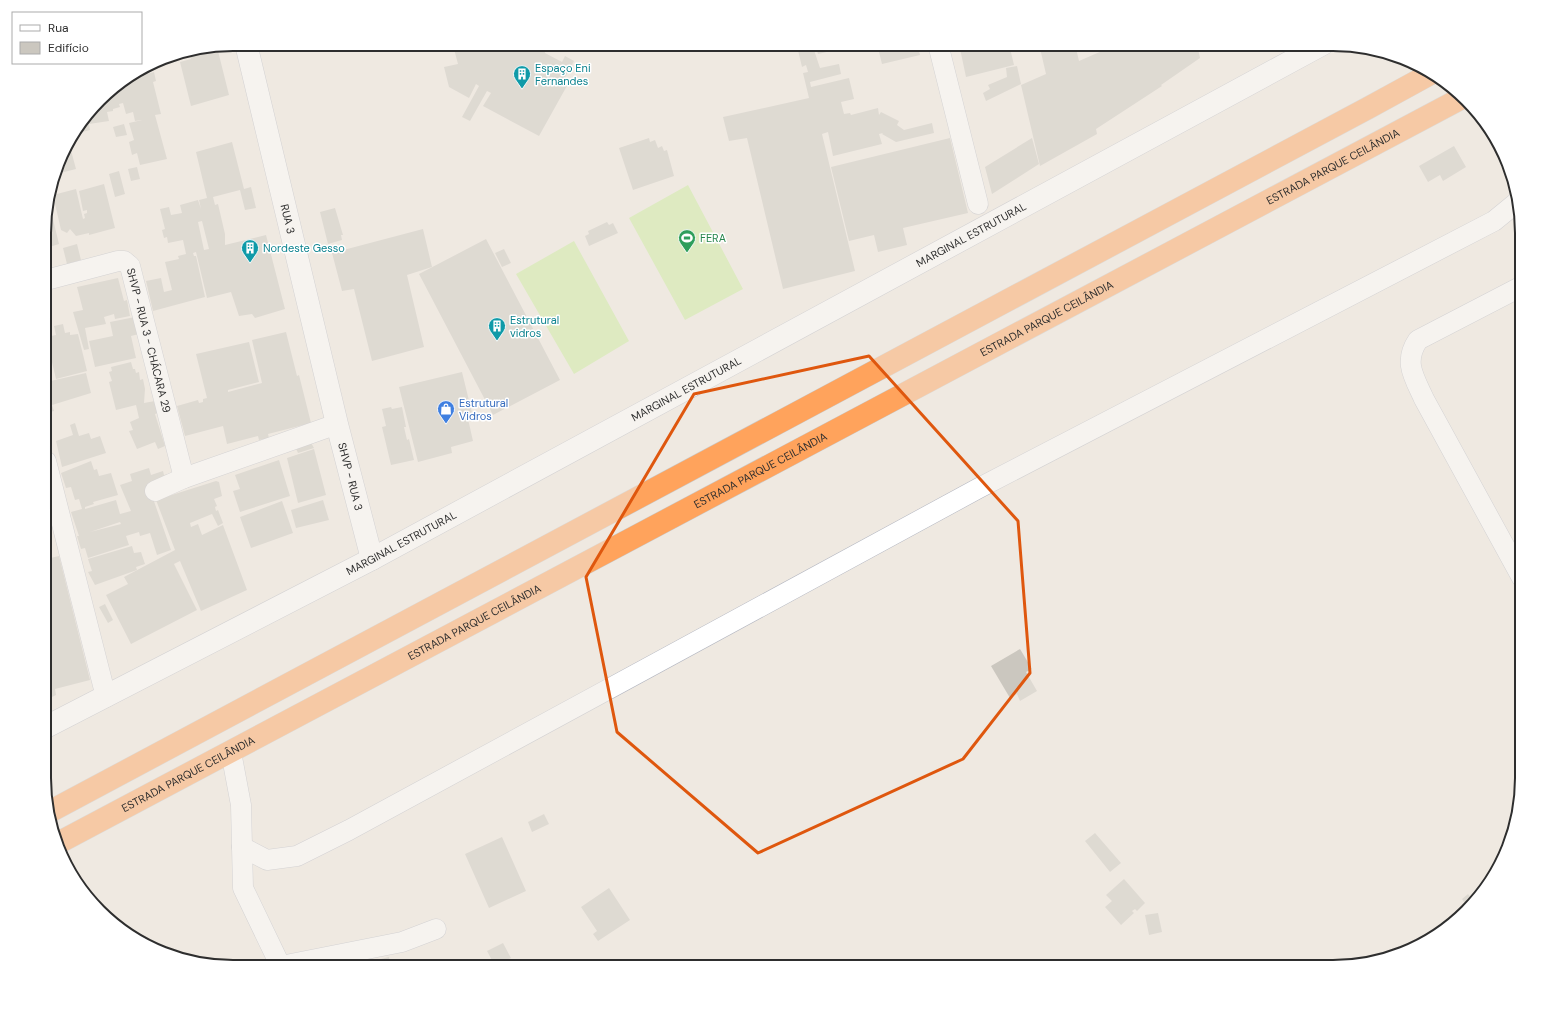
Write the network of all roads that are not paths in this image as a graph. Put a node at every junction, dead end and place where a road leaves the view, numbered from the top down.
1 (248, 51) edge
2 (940, 51) edge
3 (1310, 51) edge
4 (1426, 76) edge
5 (1458, 100) edge
6 (978, 204) dead end
7 (1513, 205) edge
8 (51, 279) edge
9 (1515, 290) edge
10 (330, 394) joint
11 (337, 424) junction
12 (184, 478) junction
13 (51, 481) edge
14 (155, 491) dead end
15 (372, 559) junction
16 (1515, 565) edge
17 (106, 697) junction
18 (51, 724) edge
19 (231, 752) junction
20 (54, 810) edge
21 (62, 841) edge
22 (242, 847) junction
23 (436, 929) dead end
24 (278, 960) edge
25 (315, 960) edge

1 - 10 main road, RUA 3
2 - 6 street
3 - 15 main road, MARGINAL ESTRUTURAL
4 - 20 highway
5 - 19 highway, ESTRADA PARQUE CEILÂNDIA
7 - 22 street
8 - 12 street, SHVP - RUA 3 - CHÁCARA 29
9 - 16 street
10 - 11 main road, SHVP - RUA 3
11 - 12 street
11 - 15 main road, SHVP - RUA 3
12 - 14 street
13 - 17 street
15 - 17 main road, MARGINAL ESTRUTURAL
17 - 18 main road, MARGINAL ESTRUTURAL
19 - 21 highway, ESTRADA PARQUE CEILÂNDIA
19 - 22 street
22 - 24 street
23 - 25 street

